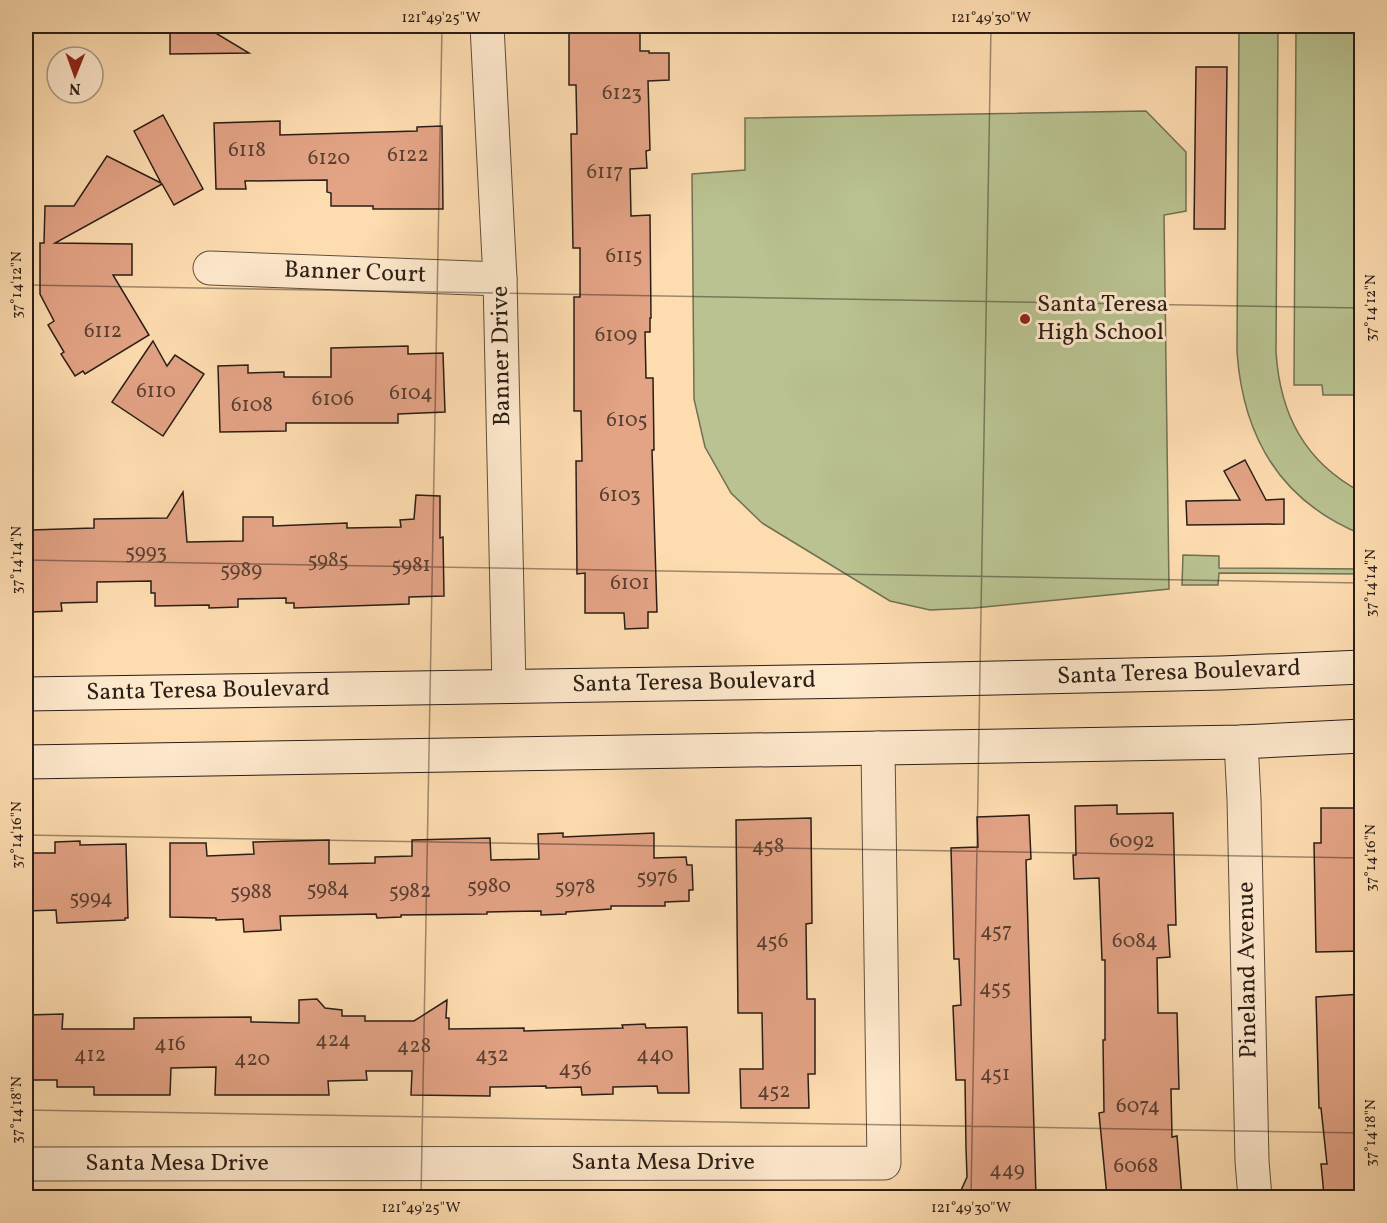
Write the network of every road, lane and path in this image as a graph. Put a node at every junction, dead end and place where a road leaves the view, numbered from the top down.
1 (488, 26) edge
2 (210, 268) dead end
3 (500, 279) junction
4 (1362, 667) edge
5 (509, 686) junction
6 (26, 694) edge
7 (1362, 736) edge
8 (1241, 742) junction
9 (878, 748) junction
10 (26, 762) edge
11 (26, 1164) edge
12 (1255, 1197) edge

1 - 3 street, Banner Drive
2 - 3 street, Banner Court
3 - 5 street, Banner Drive
4 - 5 street, Santa Teresa Boulevard
5 - 6 street, Santa Teresa Boulevard
7 - 8 street
8 - 9 street
8 - 12 street, Pineland Avenue
9 - 10 street
9 - 11 street, Santa Mesa Drive

